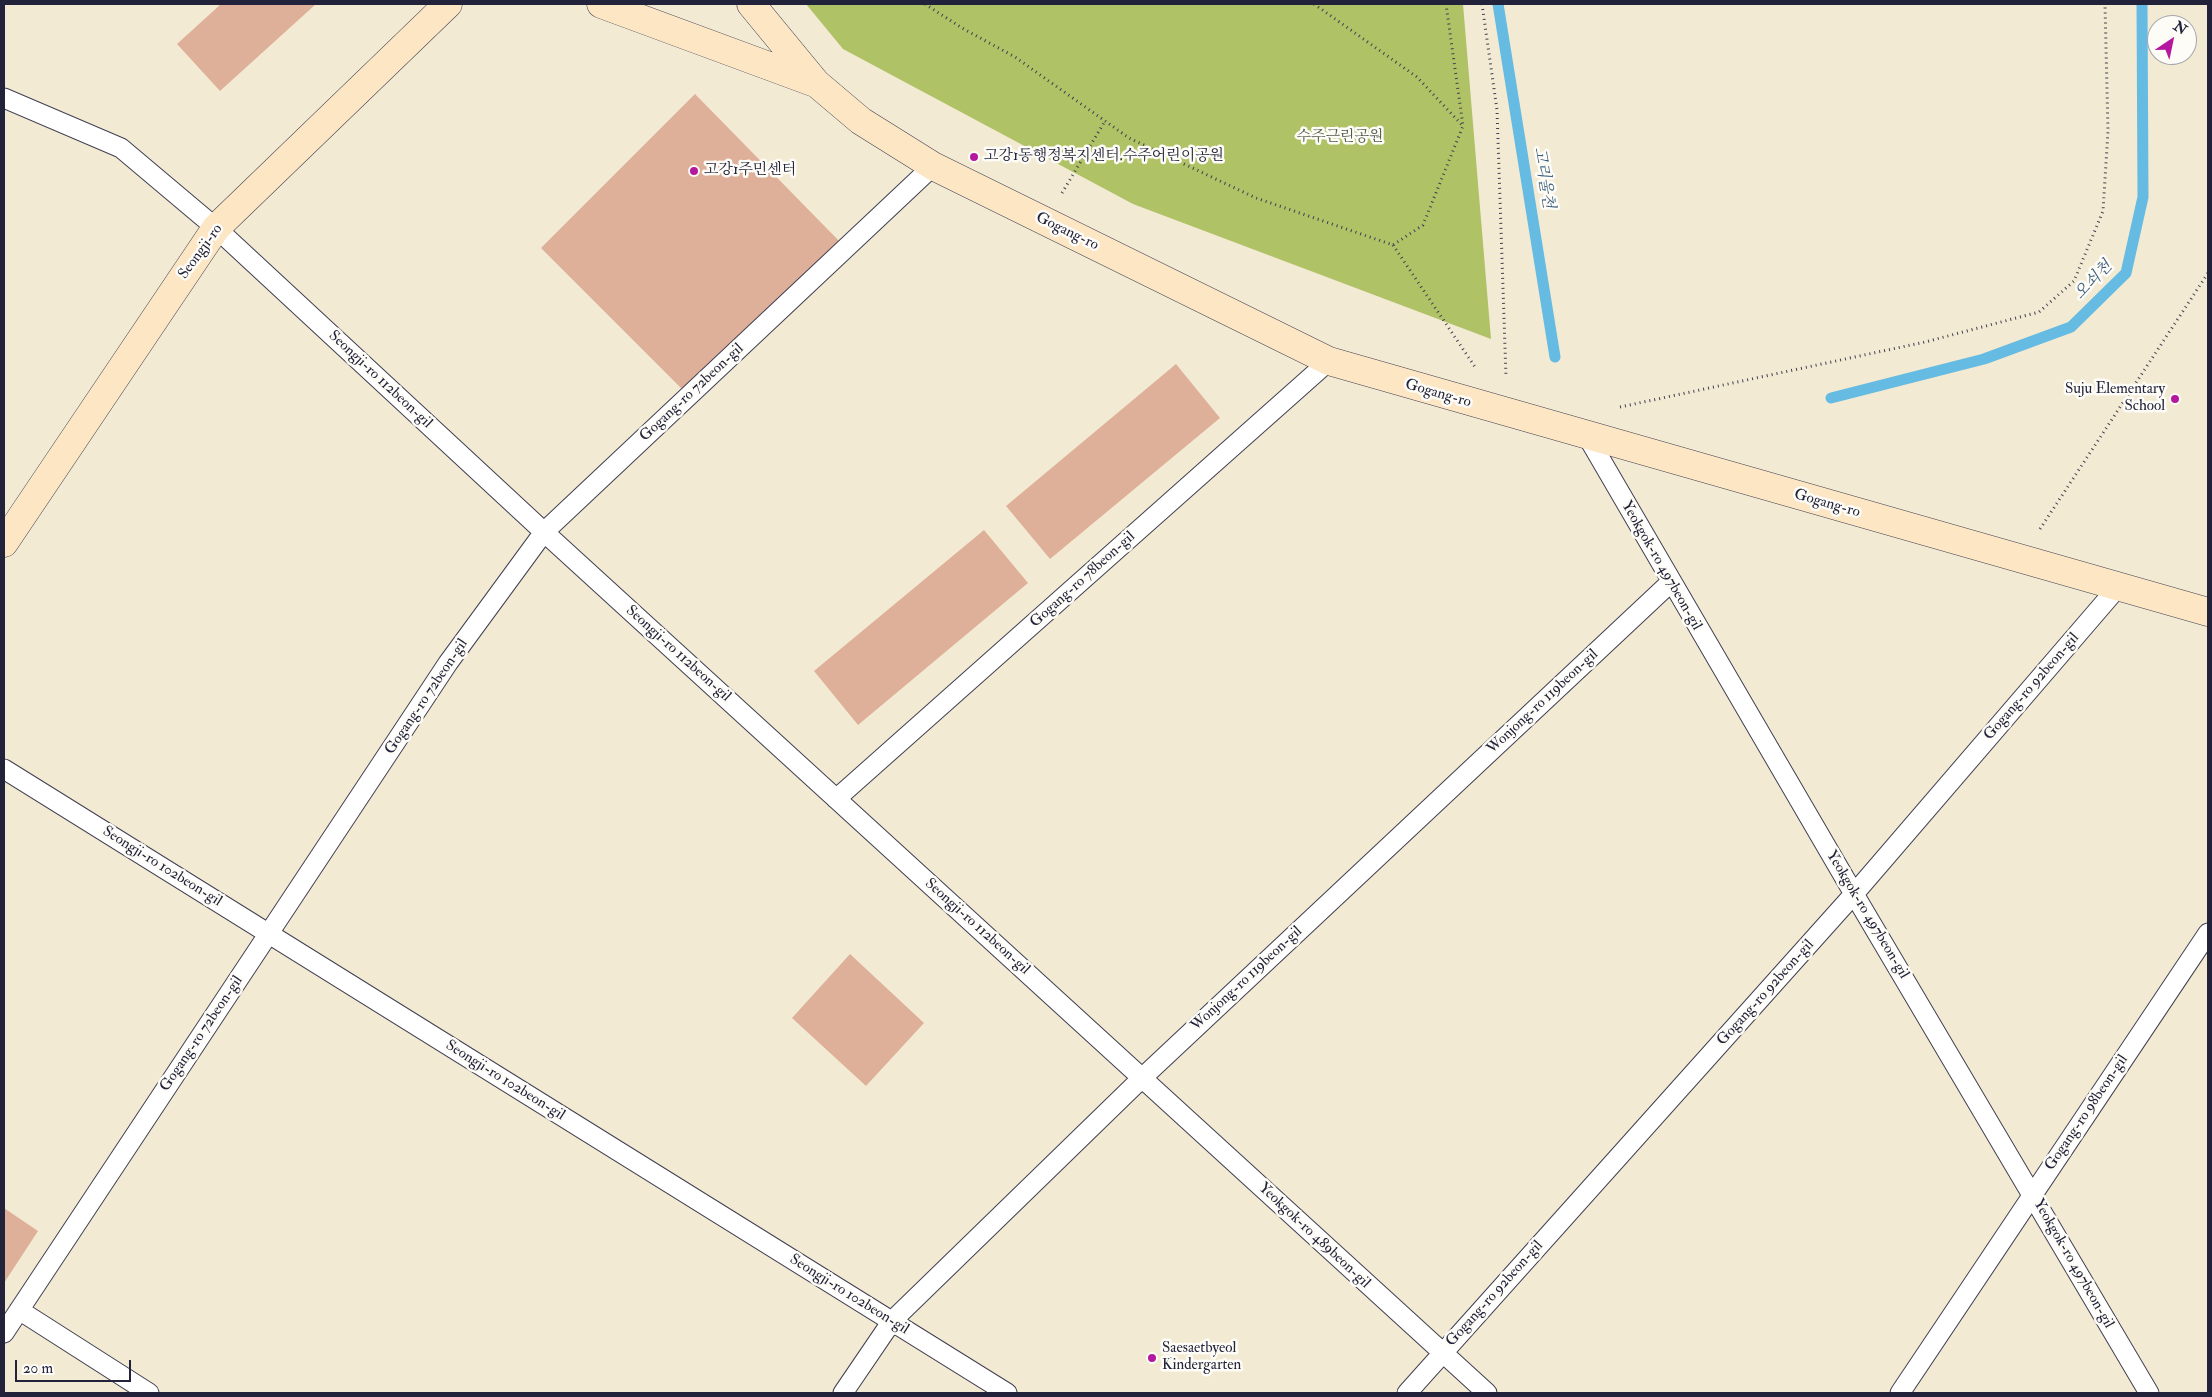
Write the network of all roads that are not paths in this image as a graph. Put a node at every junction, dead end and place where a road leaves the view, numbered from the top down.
1 (448, 4) edge
2 (601, 4) edge
3 (751, 4) edge
4 (816, 83) junction
5 (4, 98) edge
6 (933, 166) junction
7 (216, 228) junction
8 (1329, 361) junction
9 (1587, 436) junction
10 (544, 532) junction
11 (4, 543) edge
12 (1671, 582) junction
13 (2118, 587) junction
14 (2208, 612) edge
15 (4, 769) edge
16 (836, 799) junction
17 (1854, 894) junction
18 (2208, 933) edge
19 (269, 934) junction
20 (1142, 1078) junction
21 (2033, 1194) junction
22 (19, 1310) junction
23 (892, 1321) junction
24 (4, 1333) edge
25 (1442, 1353) junction
26 (148, 1393) edge
27 (843, 1393) edge
28 (1007, 1393) edge
29 (1407, 1393) edge
30 (1487, 1393) edge
31 (1900, 1393) edge
32 (2149, 1393) edge

1 - 7 street, Seongji-ro
2 - 4 street
3 - 4 street, Gogang-ro
4 - 6 street, Gogang-ro
5 - 7 lane, Seongji-ro 112beon-gil
6 - 8 street, Gogang-ro
6 - 10 lane, Gogang-ro 72beon-gil
7 - 10 lane, Seongji-ro 112beon-gil
7 - 11 street, Seongji-ro
8 - 9 street, Gogang-ro
8 - 16 lane, Gogang-ro 78beon-gil
9 - 12 lane, Yeokgok-ro 497beon-gil
9 - 13 street, Gogang-ro
10 - 16 lane, Seongji-ro 112beon-gil
10 - 19 lane, Gogang-ro 72beon-gil
12 - 17 lane, Yeokgok-ro 497beon-gil
12 - 20 lane, Wonjong-ro 119beon-gil
13 - 14 street, Gogang-ro
13 - 17 lane, Gogang-ro 92beon-gil
15 - 19 lane, Seongji-ro 102beon-gil
16 - 20 lane, Seongji-ro 112beon-gil
17 - 21 lane, Yeokgok-ro 497beon-gil
17 - 25 lane, Gogang-ro 92beon-gil
18 - 21 lane, Gogang-ro 98beon-gil
19 - 22 lane, Gogang-ro 72beon-gil
19 - 23 lane, Seongji-ro 102beon-gil
20 - 23 lane, Wonjong-ro 119beon-gil
20 - 25 lane, Yeokgok-ro 489beon-gil
21 - 31 lane, Gogang-ro 98beon-gil
21 - 32 lane, Yeokgok-ro 497beon-gil
22 - 24 lane, Gogang-ro 72beon-gil
22 - 26 lane
23 - 27 lane, Wonjong-ro 119beon-gil
23 - 28 lane, Seongji-ro 102beon-gil
25 - 29 lane, Gogang-ro 92beon-gil
25 - 30 lane, Yeokgok-ro 489beon-gil

